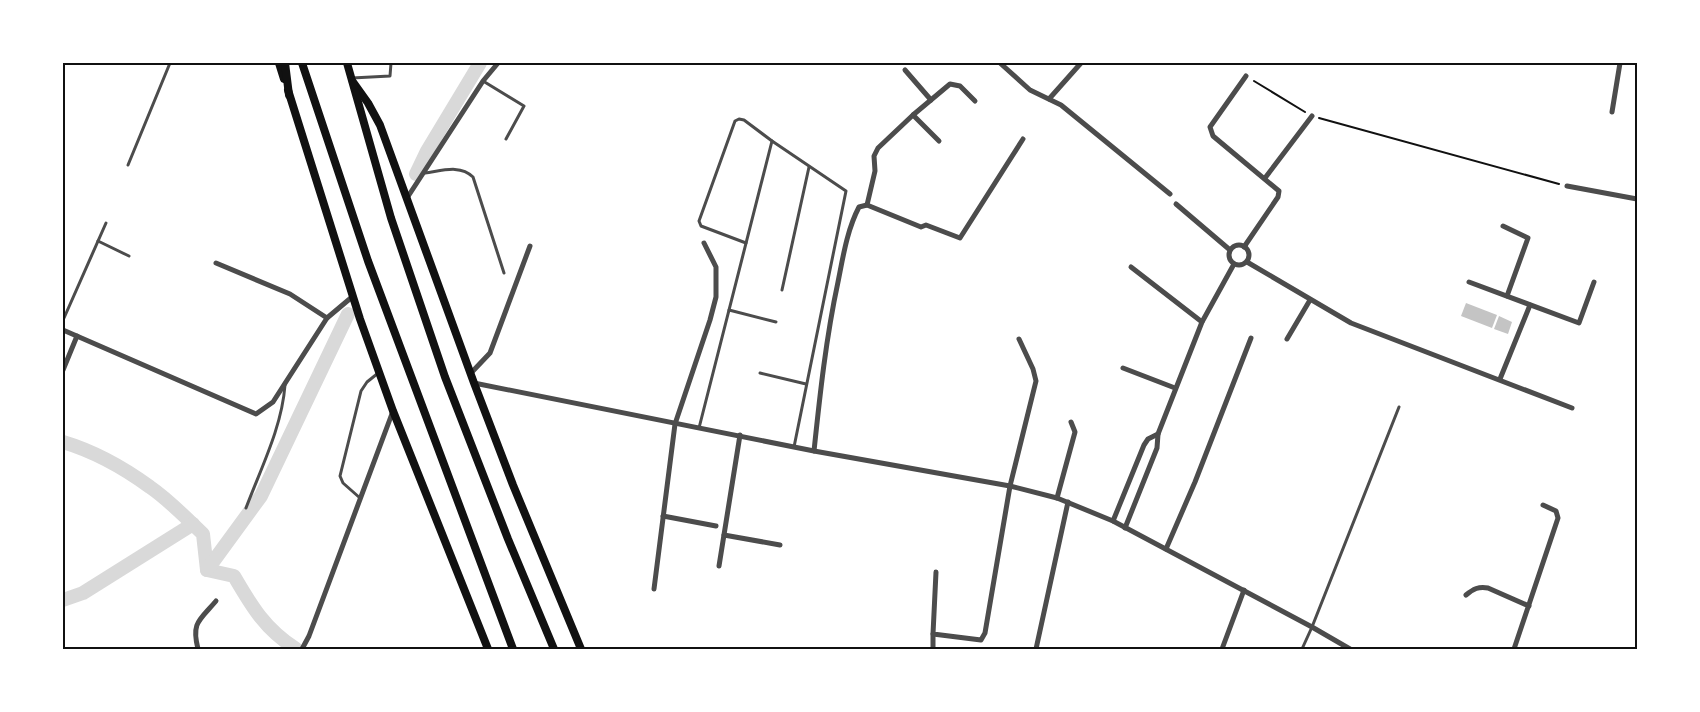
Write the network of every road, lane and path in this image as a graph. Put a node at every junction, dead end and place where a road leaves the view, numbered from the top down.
1 (170, 63) edge
2 (279, 63) edge
3 (285, 63) edge
4 (302, 63) edge
5 (348, 63) edge
6 (391, 63) edge
7 (498, 63) edge
8 (1000, 63) edge
9 (1082, 63) edge
10 (1620, 63) edge
11 (905, 70) dead end
12 (1246, 76) joint
13 (352, 79) junction
14 (483, 81) junction
15 (289, 95) junction
16 (1049, 99) junction
17 (931, 100) junction
18 (975, 101) dead end
19 (1612, 112) dead end
20 (913, 114) junction
21 (1312, 116) junction
22 (506, 139) dead end
23 (1023, 139) dead end
24 (772, 141) junction
25 (939, 141) dead end
26 (128, 165) dead end
27 (809, 167) junction
28 (423, 174) junction
29 (1265, 178) junction
30 (1568, 186) joint
31 (1170, 194) dead end
32 (407, 198) junction
33 (1637, 199) edge
34 (1176, 204) dead end
35 (867, 205) junction
36 (106, 223) dead end
37 (1503, 226) dead end
38 (98, 241) junction
39 (704, 243) dead end
40 (746, 243) junction
41 (530, 246) dead end
42 (1244, 247) junction
43 (1230, 250) junction
44 (129, 256) dead end
45 (216, 262) dead end
46 (1247, 262) junction
47 (1234, 264) junction
48 (1131, 267) dead end
49 (504, 273) dead end
50 (1469, 282) dead end
51 (1594, 282) dead end
52 (782, 290) dead end
53 (1507, 296) junction
54 (352, 297) junction
55 (1310, 300) junction
56 (1530, 305) junction
57 (729, 310) junction
58 (64, 318) edge
59 (327, 318) junction
60 (776, 322) dead end
61 (1202, 322) junction
62 (63, 330) edge
63 (77, 336) junction
64 (1251, 338) dead end
65 (1019, 339) dead end
66 (1287, 339) dead end
67 (1123, 368) dead end
68 (63, 370) edge
69 (379, 373) junction
70 (471, 373) junction
71 (760, 373) dead end
72 (286, 380) junction
73 (1500, 380) junction
74 (474, 382) junction
75 (806, 384) junction
76 (1175, 388) junction
77 (1399, 407) dead end
78 (1572, 408) dead end
79 (393, 411) junction
80 (1071, 422) dead end
81 (675, 424) junction
82 (699, 428) junction
83 (1158, 434) junction
84 (740, 435) junction
85 (794, 447) junction
86 (814, 451) junction
87 (1010, 486) junction
88 (360, 498) junction
89 (1057, 498) junction
90 (1068, 502) junction
91 (1543, 505) dead end
92 (246, 508) dead end
93 (663, 516) junction
94 (1113, 522) junction
95 (716, 526) dead end
96 (1125, 528) junction
97 (724, 535) junction
98 (780, 545) dead end
99 (1166, 549) junction
100 (719, 566) dead end
101 (936, 572) dead end
102 (654, 589) dead end
103 (1244, 591) junction
104 (1466, 595) dead end
105 (216, 601) dead end
106 (1529, 606) junction
107 (1312, 627) junction
108 (933, 634) junction
109 (198, 649) edge
110 (302, 649) edge
111 (488, 649) edge
112 (513, 649) edge
113 (554, 649) edge
114 (581, 649) edge
115 (933, 649) edge
116 (1036, 649) edge
117 (1222, 649) edge
118 (1302, 649) edge
119 (1350, 649) edge
120 (1514, 649) edge

1 - 26 lane
2 - 15 main road
3 - 15 main road
4 - 112 main road
5 - 13 main road
6 - 13 lane
7 - 14 street
8 - 16 street
9 - 16 street
10 - 19 street
11 - 17 street
12 - 21 path
12 - 29 street
13 - 32 main road
13 - 113 main road
14 - 22 lane
14 - 28 street
15 - 54 main road
16 - 31 street
17 - 18 street
17 - 20 street
20 - 25 street
20 - 35 street
21 - 29 street
21 - 30 path
23 - 35 street
24 - 27 lane
24 - 40 lane
24 - 40 lane
27 - 52 lane
27 - 75 lane
28 - 32 street
28 - 49 lane
29 - 42 street
30 - 33 street
32 - 70 main road
34 - 43 street
35 - 86 street
36 - 38 lane
37 - 53 street
38 - 44 lane
38 - 58 lane
39 - 81 street
40 - 57 lane
41 - 70 street
42 - 43 street
42 - 46 street
43 - 47 street
45 - 59 street
46 - 47 street
46 - 55 street
47 - 61 street
48 - 61 street
50 - 53 street
51 - 56 street
53 - 56 street
54 - 59 street
54 - 69 main road
55 - 66 street
55 - 73 street
56 - 73 street
57 - 60 lane
57 - 82 lane
59 - 72 street
61 - 76 street
62 - 63 street
63 - 68 street
63 - 72 street
64 - 99 street
65 - 87 street
67 - 76 street
69 - 79 main road
69 - 88 lane
70 - 74 main road
71 - 75 lane
72 - 92 lane
73 - 78 street
74 - 81 street
74 - 114 main road
75 - 85 lane
76 - 83 street
77 - 107 lane
79 - 88 street
79 - 111 main road
80 - 89 street
81 - 82 street
81 - 93 street
82 - 84 street
83 - 94 street
83 - 96 street
84 - 85 street
84 - 97 street
85 - 86 street
86 - 87 street
87 - 89 street
87 - 108 street
88 - 110 street
89 - 90 street
90 - 94 street
90 - 116 street
91 - 106 street
93 - 95 street
93 - 102 street
94 - 96 street
96 - 99 street
97 - 98 street
97 - 100 street
99 - 103 street
101 - 108 street
103 - 107 street
103 - 117 street
104 - 106 street
105 - 109 street
106 - 120 street
107 - 118 lane
107 - 119 street
108 - 115 street

